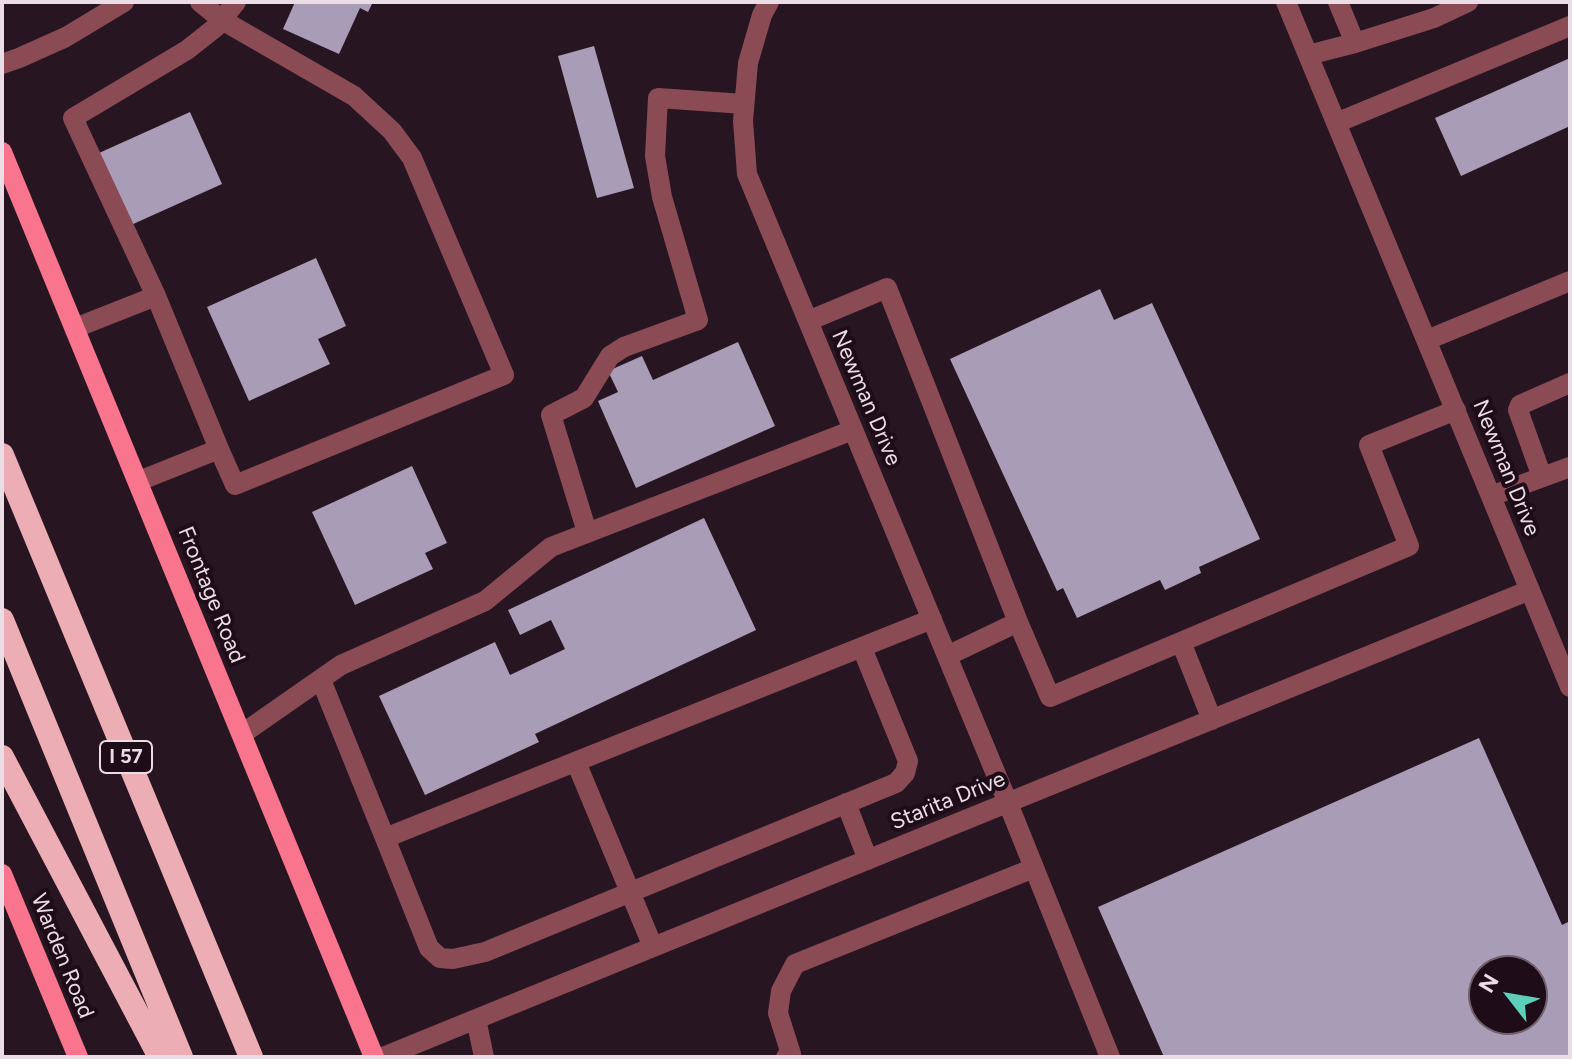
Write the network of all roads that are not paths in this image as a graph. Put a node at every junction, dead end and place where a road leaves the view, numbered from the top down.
1 (124, 2) edge
2 (200, 2) edge
3 (236, 2) edge
4 (769, 2) edge
5 (1286, 2) edge
6 (1338, 2) edge
7 (1468, 2) edge
8 (222, 20) junction
9 (1570, 26) edge
10 (1355, 43) junction
11 (1308, 55) junction
12 (2, 64) edge
13 (744, 104) junction
14 (1336, 123) junction
15 (2, 152) edge
16 (1570, 281) edge
17 (156, 296) junction
18 (808, 321) junction
19 (75, 328) junction
20 (1427, 340) junction
21 (1570, 383) edge
22 (1456, 410) junction
23 (853, 430) junction
24 (219, 449) junction
25 (2, 455) edge
26 (1570, 467) edge
27 (1542, 477) junction
28 (139, 481) junction
29 (1491, 496) junction
30 (587, 532) junction
31 (1530, 590) junction
32 (932, 619) junction
33 (2, 620) edge
34 (1018, 622) junction
35 (1181, 642) junction
36 (862, 648) junction
37 (947, 656) junction
38 (321, 680) junction
39 (1570, 687) edge
40 (1212, 720) junction
41 (242, 734) junction
42 (2, 757) edge
43 (576, 762) junction
44 (846, 803) junction
45 (1008, 803) junction
46 (385, 838) junction
47 (868, 860) junction
48 (1034, 868) junction
49 (2, 874) edge
50 (630, 892) junction
51 (653, 947) junction
52 (476, 1019) junction
53 (789, 1056) edge
54 (78, 1057) edge
55 (160, 1057) edge
56 (181, 1057) edge
57 (251, 1057) edge
58 (374, 1057) edge
59 (383, 1057) edge
60 (484, 1057) edge
61 (1110, 1057) edge

1 - 12 street
2 - 8 street
3 - 8 street
4 - 13 street, Newman Drive
5 - 11 street, Newman Drive
6 - 10 street
7 - 10 street
8 - 17 street
8 - 24 street
9 - 14 street
10 - 11 street
11 - 14 street, Newman Drive
13 - 18 street, Newman Drive
13 - 30 street
14 - 20 street, Newman Drive
15 - 19 main road, Frontage Road
16 - 20 street
17 - 19 street
17 - 24 street
18 - 23 street, Newman Drive
18 - 34 street
19 - 28 main road, Frontage Road
20 - 22 street, Newman Drive
21 - 27 street
22 - 29 street, Newman Drive
22 - 35 street
23 - 30 street
23 - 32 street, Newman Drive
24 - 28 street
25 - 57 highway, I 57
26 - 27 street
27 - 29 street
28 - 41 main road, Frontage Road
29 - 31 street, Newman Drive
30 - 38 street
31 - 39 street, Newman Drive
31 - 40 street, Starita Drive
32 - 36 street
32 - 37 street, Newman Drive
33 - 56 highway, I 57
34 - 35 street
34 - 37 street
35 - 40 street
36 - 43 street
36 - 44 street
37 - 45 street, Newman Drive
38 - 41 street
38 - 46 street
40 - 45 street, Starita Drive
41 - 58 main road, Frontage Road
42 - 55 highway
43 - 46 street
43 - 50 street
44 - 47 street
44 - 50 street
45 - 47 street, Starita Drive
45 - 48 street, Newman Drive
46 - 50 street
47 - 51 street, Starita Drive
48 - 53 street
48 - 61 street, Newman Drive
49 - 54 main road, Warden Road
50 - 51 street
51 - 52 street, Starita Drive
52 - 59 street, Starita Drive
52 - 60 street

